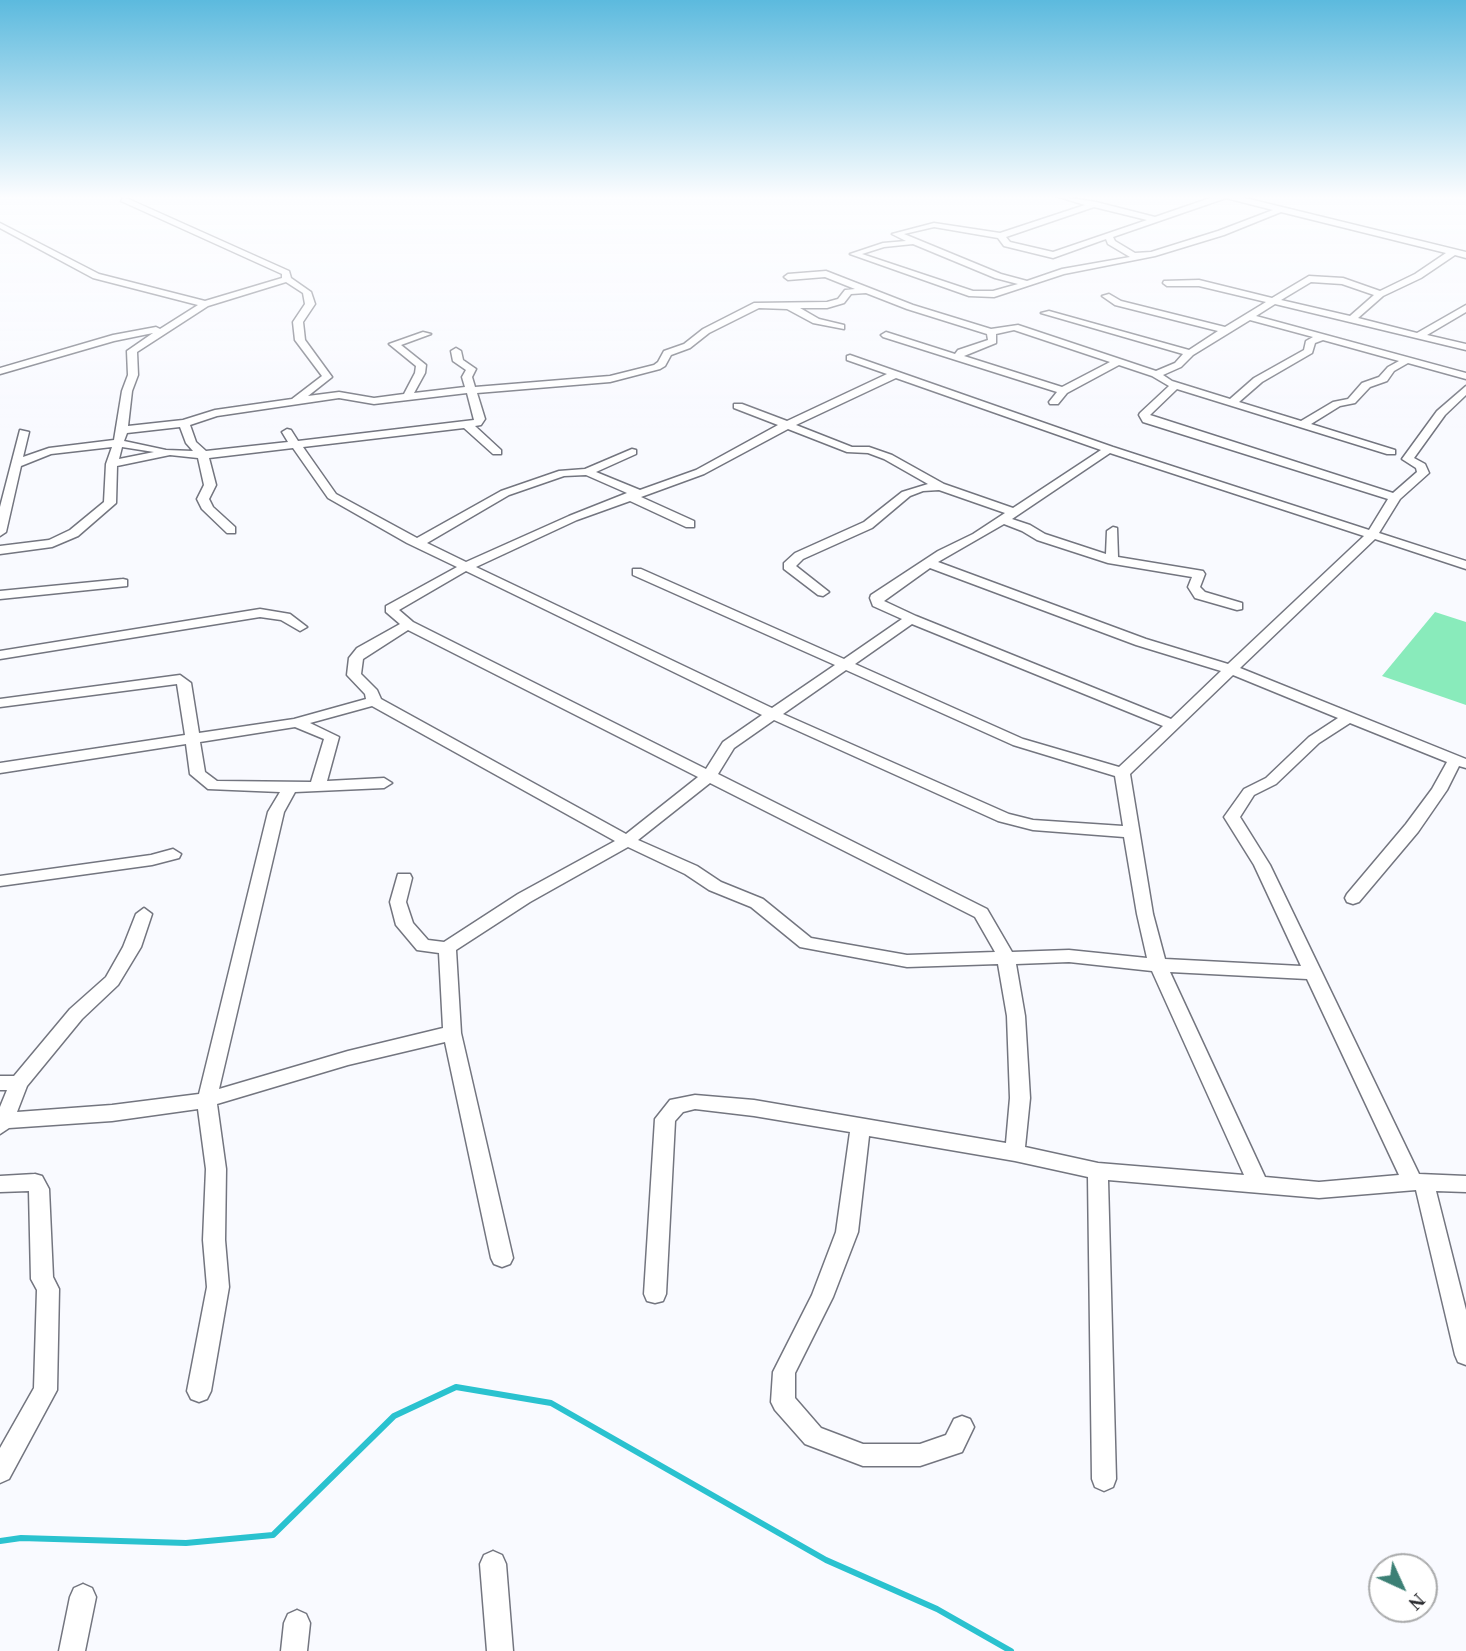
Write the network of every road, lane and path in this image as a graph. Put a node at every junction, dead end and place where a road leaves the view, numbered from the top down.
1 (90, 273) edge
2 (286, 273) edge
3 (912, 273) edge
4 (990, 273) edge
5 (1059, 273) edge
6 (1422, 273) edge
7 (788, 277) dead end
8 (287, 279) junction
9 (1027, 283) junction
10 (1167, 283) dead end
11 (870, 290) junction
12 (1380, 294) junction
13 (1106, 296) dead end
14 (1277, 300) junction
15 (205, 304) junction
16 (789, 306) junction
17 (1466, 307) edge
18 (1045, 313) dead end
19 (1249, 317) junction
20 (1353, 318) junction
21 (841, 327) dead end
22 (162, 329) junction
23 (1228, 331) junction
24 (991, 332) junction
25 (426, 334) dead end
26 (886, 335) dead end
27 (1420, 335) junction
28 (1323, 337) junction
29 (1466, 347) edge
30 (456, 351) dead end
31 (1190, 353) junction
32 (850, 358) dead end
33 (958, 358) junction
34 (1406, 360) junction
35 (1119, 362) junction
36 (0, 371) edge
37 (420, 373) junction
38 (1156, 374) junction
39 (894, 375) junction
40 (1466, 376) edge
41 (1176, 385) junction
42 (1466, 389) edge
43 (1063, 391) junction
44 (457, 392) junction
45 (474, 392) junction
46 (407, 397) junction
47 (1054, 402) dead end
48 (1231, 403) junction
49 (291, 405) junction
50 (738, 406) dead end
51 (184, 423) junction
52 (467, 425) junction
53 (787, 425) junction
54 (1302, 425) junction
55 (122, 430) junction
56 (398, 431) junction
57 (24, 432) dead end
58 (287, 432) dead end
59 (119, 443) junction
60 (404, 444) dead end
61 (299, 445) junction
62 (1109, 449) junction
63 (170, 452) junction
64 (497, 452) dead end
65 (632, 452) dead end
66 (1391, 452) dead end
67 (203, 455) junction
68 (16, 464) junction
69 (112, 464) junction
70 (587, 472) junction
71 (940, 486) junction
72 (633, 495) junction
73 (1395, 497) junction
74 (1013, 512) junction
75 (1002, 520) junction
76 (690, 524) dead end
77 (231, 530) dead end
78 (0, 531) edge
79 (1113, 531) dead end
80 (1371, 535) junction
81 (418, 543) junction
82 (0, 550) edge
83 (1112, 560) junction
84 (929, 563) junction
85 (1466, 565) edge
86 (467, 566) junction
87 (637, 572) dead end
88 (123, 583) dead end
89 (823, 592) dead end
90 (0, 595) edge
91 (1237, 606) dead end
92 (911, 619) junction
93 (408, 625) junction
94 (300, 627) dead end
95 (0, 655) edge
96 (847, 664) junction
97 (1229, 669) junction
98 (374, 701) junction
99 (0, 704) edge
100 (772, 714) junction
101 (1347, 718) junction
102 (300, 722) junction
103 (1173, 725) junction
104 (192, 738) junction
105 (1460, 762) edge
106 (0, 768) edge
107 (1122, 773) junction
108 (709, 775) junction
109 (384, 783) dead end
110 (318, 786) junction
111 (290, 788) junction
112 (1131, 832) junction
113 (627, 841) junction
114 (173, 854) dead end
115 (404, 878) dead end
116 (0, 881) edge
117 (1353, 898) dead end
118 (144, 914) dead end
119 (447, 948) junction
120 (1006, 957) junction
121 (1158, 965) junction
122 (1312, 973) junction
123 (452, 1033) junction
124 (10, 1083) edge
125 (207, 1100) junction
126 (2, 1123) edge
127 (860, 1127) junction
128 (1015, 1153) junction
129 (1098, 1171) junction
130 (1419, 1182) junction
131 (0, 1184) edge
132 (1258, 1184) junction
133 (1466, 1184) edge
134 (502, 1258) dead end
135 (655, 1294) dead end
136 (1466, 1355) edge
137 (199, 1391) dead end
138 (962, 1427) dead end
139 (0, 1471) edge
140 (1104, 1479) dead end
141 (493, 1564) dead end
142 (83, 1597) dead end
143 (296, 1623) dead end
144 (72, 1651) edge
145 (294, 1651) edge
146 (500, 1651) edge

1 - 15 street
2 - 8 street
3 - 9 street
4 - 9 street
5 - 9 street
6 - 12 street
7 - 11 street
8 - 15 street
8 - 49 street
10 - 14 street
11 - 16 street
11 - 24 street
12 - 14 street
12 - 20 street
13 - 23 street
14 - 19 street
14 - 20 street
15 - 22 street
16 - 21 street
16 - 45 street
17 - 27 street
18 - 31 street
19 - 23 street
19 - 28 street
20 - 27 street
22 - 36 street
22 - 55 street
23 - 31 street
24 - 33 street
24 - 35 street
25 - 37 street
26 - 33 street
27 - 29 street
28 - 34 street
28 - 48 street
30 - 45 street
31 - 38 street
32 - 39 street
33 - 43 street
34 - 40 street
34 - 54 street
35 - 38 street
35 - 43 street
37 - 44 street
37 - 46 street
38 - 41 street
39 - 53 street
39 - 62 street
41 - 48 street
41 - 73 street
42 - 73 street
43 - 47 street
44 - 45 street
44 - 46 street
45 - 52 street
46 - 49 street
48 - 54 street
49 - 51 street
50 - 53 street
51 - 55 street
51 - 67 street
52 - 56 street
52 - 64 street
53 - 71 street
53 - 72 street
54 - 66 street
55 - 59 street
56 - 60 street
56 - 61 street
57 - 68 street
58 - 61 street
59 - 63 street
59 - 68 street
59 - 69 street
61 - 67 street
61 - 81 street
62 - 74 street
62 - 80 street
63 - 67 street
63 - 69 street
65 - 70 street
67 - 77 street
68 - 78 street
69 - 82 street
70 - 72 street
70 - 81 street
71 - 74 street
71 - 89 street
72 - 76 street
72 - 86 street
73 - 80 street
74 - 75 street
75 - 83 street
75 - 84 street
79 - 83 street
80 - 85 street
80 - 97 street
81 - 86 street
83 - 91 street
84 - 92 street
84 - 97 street
86 - 93 street
86 - 100 street
87 - 96 street
88 - 90 street
92 - 96 street
92 - 103 street
93 - 98 street
93 - 108 street
94 - 95 street
96 - 100 street
96 - 107 street
97 - 101 street
97 - 103 street
98 - 102 street
98 - 113 street
99 - 104 street
100 - 108 street
100 - 112 street
101 - 105 street
101 - 122 street
102 - 104 street
102 - 110 street
103 - 107 street
104 - 106 street
104 - 111 street
105 - 117 street
107 - 112 street
108 - 113 street
108 - 120 street
109 - 110 street
110 - 111 street
111 - 125 street
112 - 121 street
113 - 119 street
113 - 120 street
114 - 116 street
115 - 119 street
118 - 124 street
119 - 123 street
120 - 121 street
120 - 128 street
121 - 122 street
121 - 132 street
122 - 130 street
123 - 125 street
123 - 134 street
124 - 126 street
125 - 126 street
125 - 137 street
127 - 128 street
127 - 135 street
127 - 138 street
128 - 129 street
129 - 132 street
129 - 140 street
130 - 132 street
130 - 133 street
130 - 136 street
131 - 139 street
141 - 146 street
142 - 144 street
143 - 145 street

